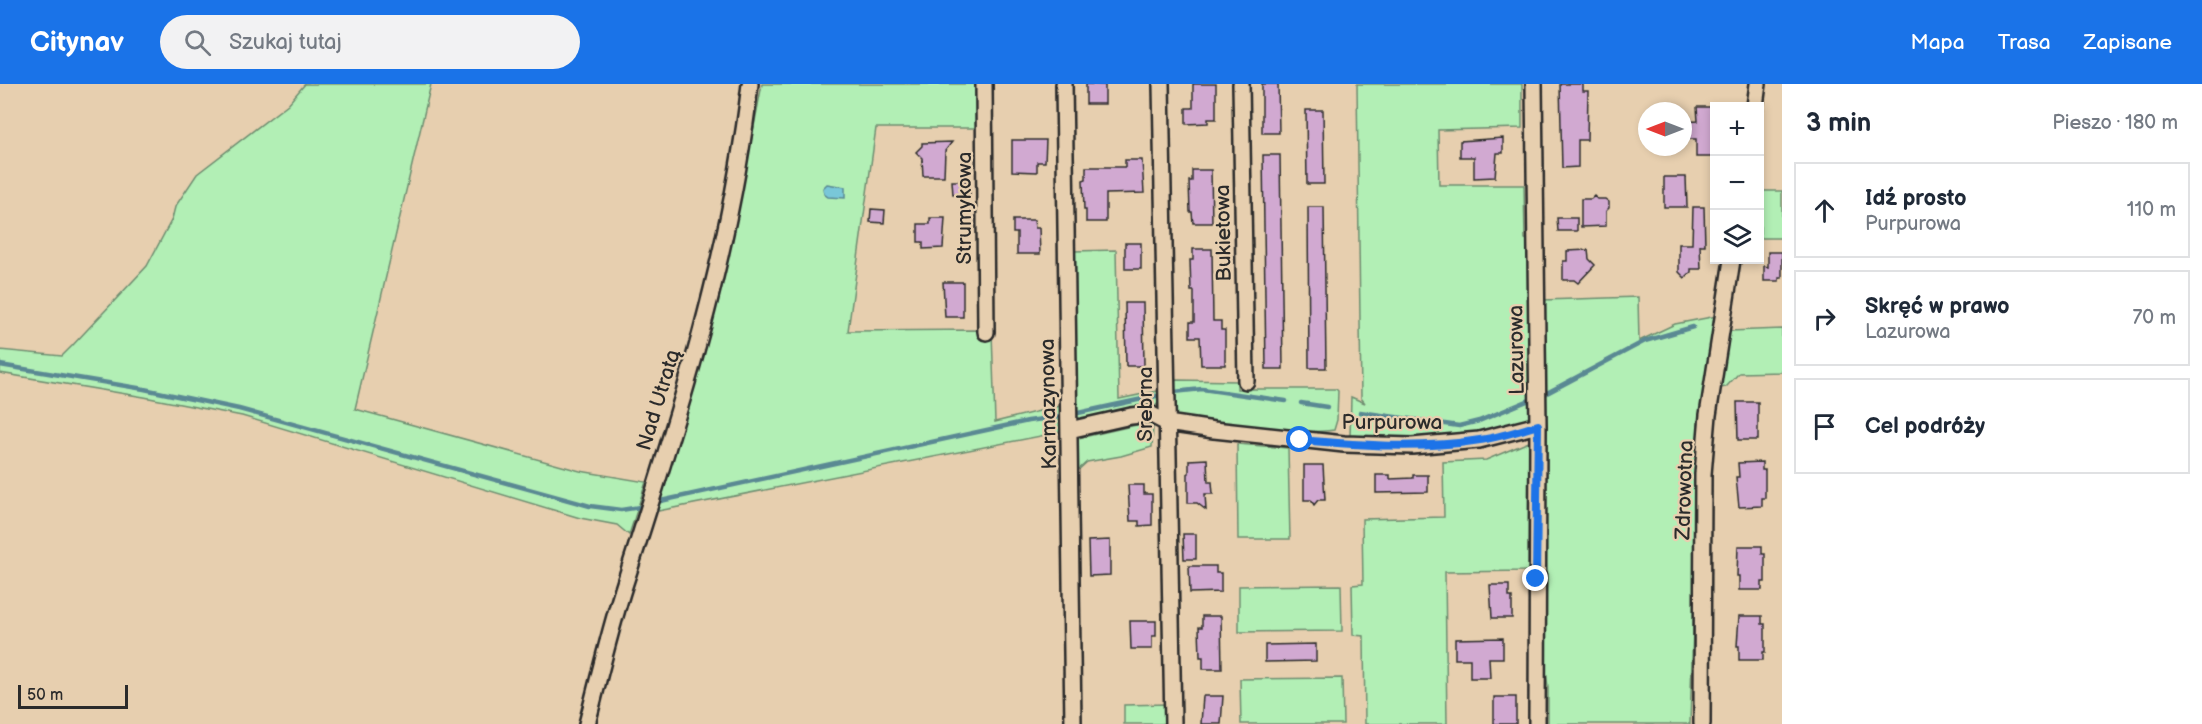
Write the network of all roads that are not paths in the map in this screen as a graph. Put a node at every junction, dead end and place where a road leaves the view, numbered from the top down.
1 (750, 84) edge
2 (984, 84) edge
3 (1064, 84) edge
4 (1161, 84) edge
5 (1241, 84) edge
6 (1534, 84) edge
7 (1758, 84) edge
8 (1756, 102) edge
9 (1731, 264) edge
10 (986, 332) dead end
11 (1246, 381) dead end
12 (1167, 423) junction
13 (1538, 425) junction
14 (1069, 430) junction
15 (587, 724) edge
16 (1073, 724) edge
17 (1173, 724) edge
18 (1537, 724) edge
19 (1702, 724) edge

1 - 15 street, Nad Utratą
2 - 10 street, Strumykowa
3 - 14 street, Karmazynowa
4 - 12 street, Srebrna
5 - 11 street, Bukietowa
6 - 13 street, Lazurowa
7 - 8 street
9 - 19 street, Zdrowotna
12 - 13 street, Purpurowa
12 - 14 street, Purpurowa
12 - 17 street, Srebrna
13 - 18 street, Lazurowa
14 - 16 street, Karmazynowa

